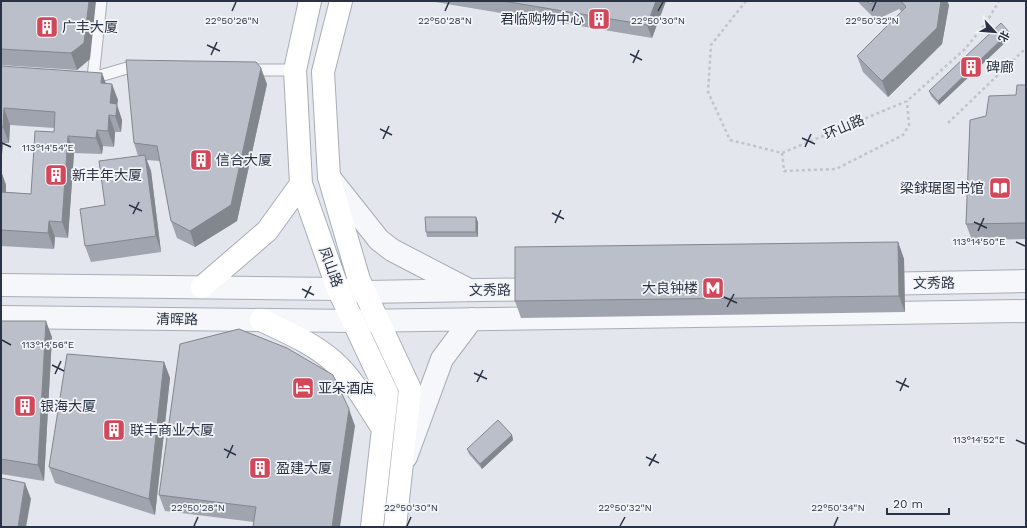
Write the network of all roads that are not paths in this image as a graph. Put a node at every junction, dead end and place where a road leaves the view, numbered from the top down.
1 (101, 1) edge
2 (310, 1) edge
3 (341, 1) edge
4 (151, 69) edge
5 (239, 70) edge
6 (295, 70) junction
7 (78, 77) edge
8 (93, 78) junction
9 (329, 177) junction
10 (301, 184) junction
11 (1026, 281) edge
12 (851, 284) edge
13 (1, 285) edge
14 (202, 287) junction
15 (338, 289) junction
16 (565, 289) edge
17 (470, 290) junction
18 (364, 292) junction
19 (1026, 311) edge
20 (1, 317) edge
21 (472, 319) junction
22 (261, 320) junction
23 (353, 321) junction
24 (378, 321) junction
25 (383, 429) junction
26 (402, 469) junction
27 (372, 527) edge
28 (395, 527) edge

1 - 8 lane
2 - 6 main road, 凤山路
3 - 9 main road, 凤山路
4 - 8 lane
5 - 6 lane
6 - 10 main road, 凤山路
7 - 8 lane
9 - 17 street
9 - 18 main road, 凤山路
10 - 14 main road
10 - 15 main road, 凤山路
11 - 12 street, 文秀路
13 - 14 street
14 - 15 street
15 - 18 street, 文秀路
15 - 23 main road, 凤山路
16 - 17 street, 文秀路
17 - 18 street, 文秀路
18 - 24 main road, 凤山路
19 - 21 street, 文秀路
20 - 22 street, 清晖路
21 - 24 street, 文秀路
21 - 26 street
22 - 23 street, 清晖路
22 - 25 main road
23 - 24 street, 文秀路
23 - 25 main road, 凤山路
24 - 26 main road, 凤山路
25 - 27 main road, 凤山路
26 - 28 main road, 凤山路

